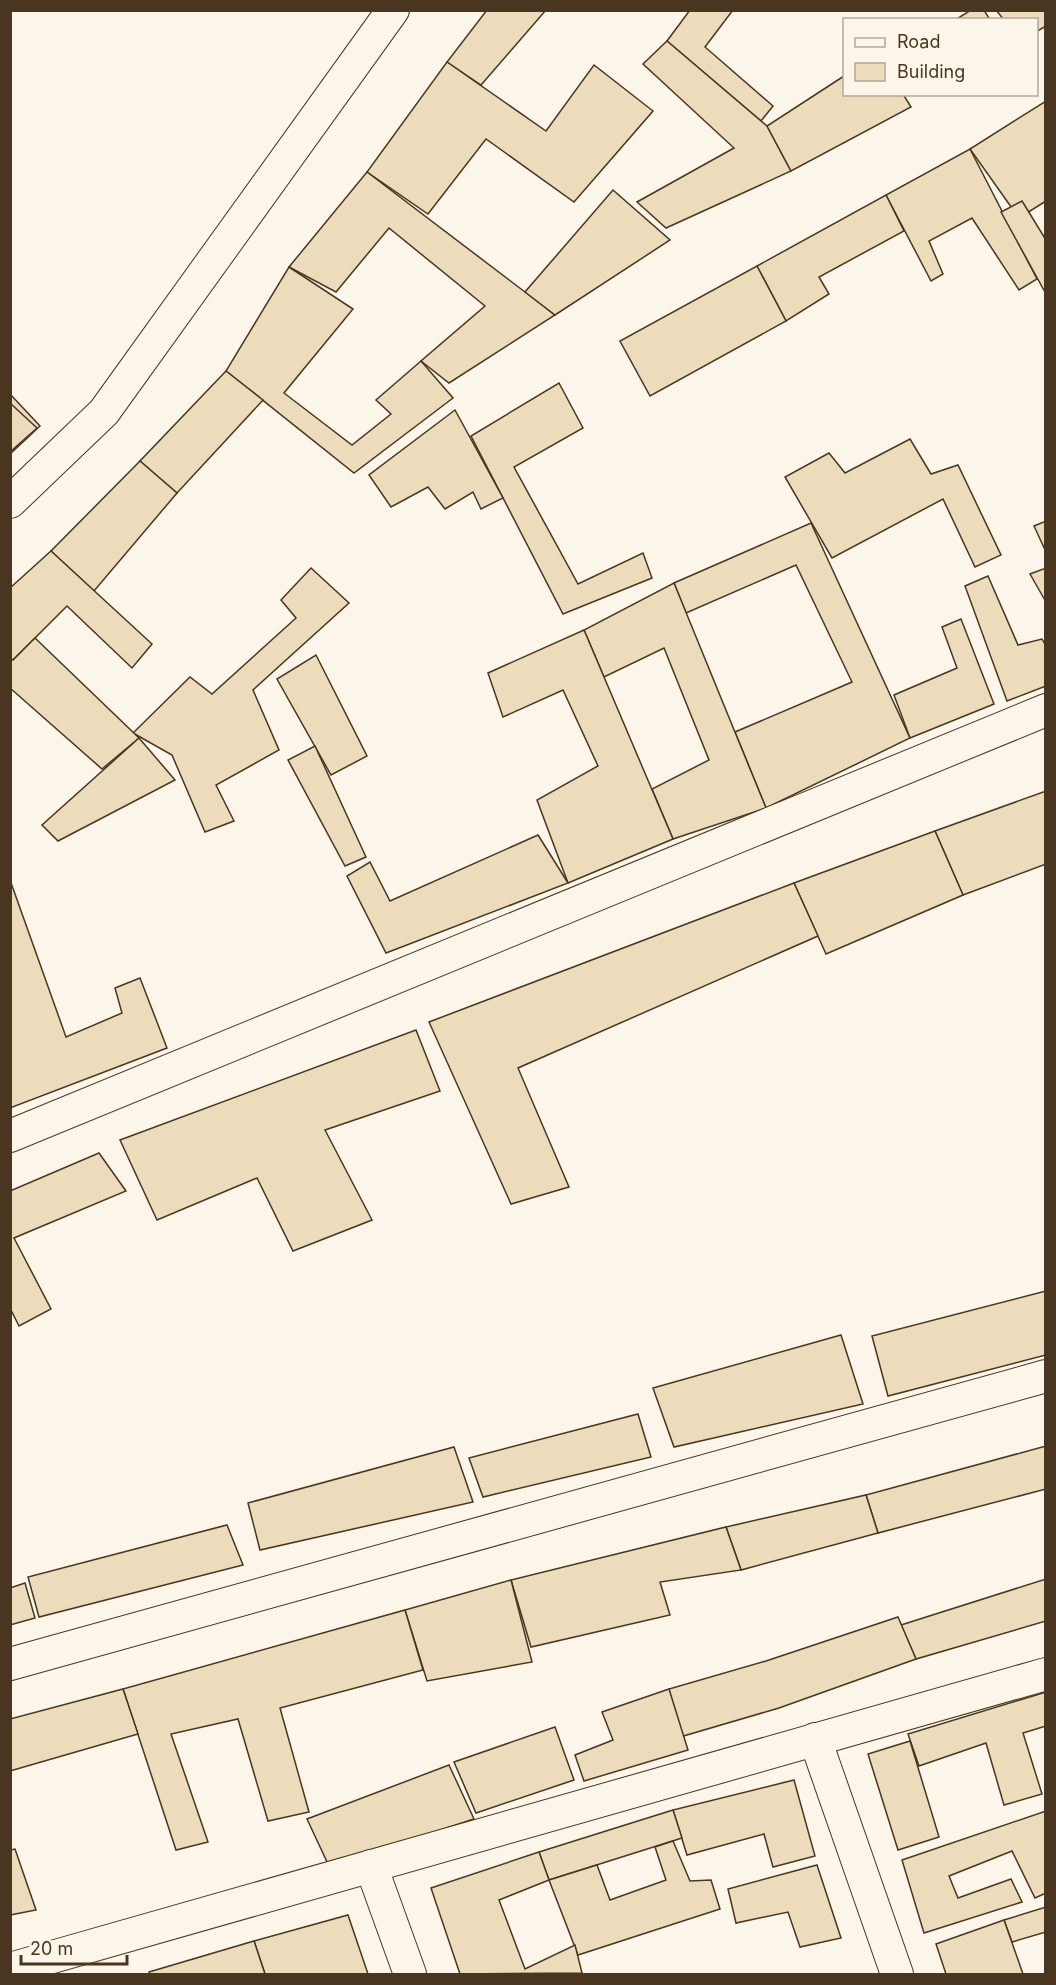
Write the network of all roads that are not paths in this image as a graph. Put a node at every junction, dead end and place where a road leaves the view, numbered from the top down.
1 (393, 10) edge
2 (10, 502) edge
3 (1046, 710) edge
4 (10, 1136) edge
5 (1046, 1376) edge
6 (10, 1664) edge
7 (1046, 1674) edge
8 (815, 1739) junction
9 (371, 1866) junction
10 (10, 1969) edge
11 (410, 1974) edge
12 (897, 1974) edge

1 - 2 street
3 - 4 street
5 - 6 street
7 - 8 street
8 - 9 street
8 - 12 street
9 - 10 street
9 - 11 street

